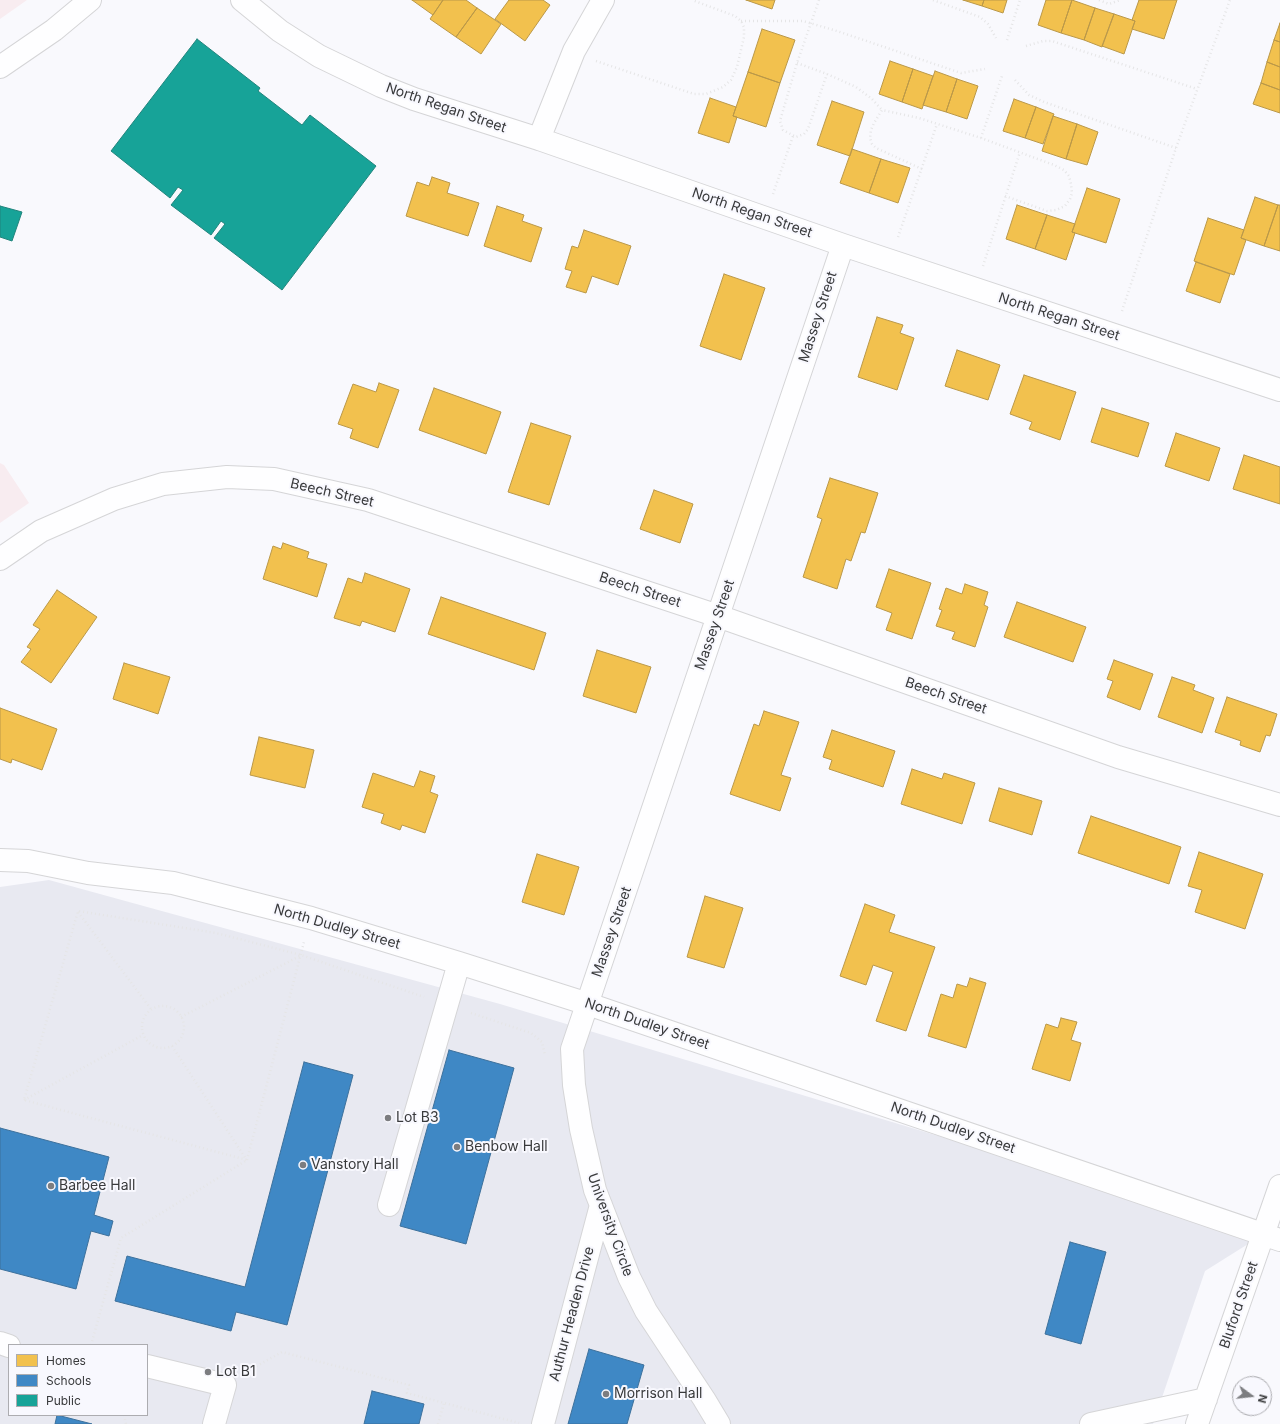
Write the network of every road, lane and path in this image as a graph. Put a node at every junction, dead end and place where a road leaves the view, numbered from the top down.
1 (90, 0) edge
2 (242, 0) edge
3 (604, 0) edge
4 (692, 0) edge
5 (819, 0) edge
6 (933, 0) edge
7 (1020, 0) edge
8 (1099, 0) edge
9 (1120, 0) edge
10 (1230, 0) edge
11 (741, 21) junction
12 (810, 23) junction
13 (996, 38) dead end
14 (1007, 40) dead end
15 (1026, 46) dead end
16 (573, 54) junction
17 (797, 63) junction
18 (0, 67) edge
19 (985, 70) dead end
20 (827, 74) junction
21 (1002, 76) dead end
22 (1015, 80) dead end
23 (1197, 89) junction
24 (882, 110) junction
25 (937, 124) junction
26 (793, 136) junction
27 (981, 138) junction
28 (539, 139) junction
29 (1176, 148) junction
30 (1020, 152) junction
31 (922, 170) junction
32 (1005, 196) junction
33 (765, 218) junction
34 (842, 245) junction
35 (890, 261) junction
36 (975, 289) junction
37 (1114, 335) junction
38 (1280, 390) edge
39 (0, 559) edge
40 (718, 616) junction
41 (1280, 805) edge
42 (0, 860) edge
43 (78, 911) junction
44 (311, 918) junction
45 (301, 955) junction
46 (459, 963) junction
47 (588, 1004) junction
48 (447, 1005) junction
49 (151, 1009) junction
50 (181, 1017) junction
51 (143, 1035) junction
52 (172, 1046) junction
53 (546, 1057) dead end
54 (24, 1100) junction
55 (246, 1160) junction
56 (1280, 1186) edge
57 (389, 1204) dead end
58 (601, 1205) junction
59 (1272, 1237) edge
60 (91, 1344) edge
61 (148, 1366) edge
62 (224, 1385) junction
63 (1206, 1399) junction
64 (444, 1403) junction
65 (1126, 1420) edge
66 (512, 1421) dead end
67 (214, 1424) edge
68 (438, 1424) edge
69 (543, 1424) edge
70 (719, 1424) edge
71 (1091, 1424) edge
72 (1197, 1424) edge

1 - 18 street
2 - 28 street, North Regan Street
3 - 16 street
4 - 11 path
5 - 12 path
6 - 13 path
7 - 14 path
8 - 9 path
10 - 23 path
11 - 12 path
11 - 16 path
12 - 17 path
12 - 19 path
15 - 23 path
16 - 28 street
17 - 20 path
17 - 26 path
20 - 24 path
20 - 26 path
21 - 27 path
22 - 29 path
23 - 29 path
24 - 25 path
24 - 31 path
25 - 27 path
25 - 31 path
26 - 33 path
27 - 30 path
28 - 33 street, North Regan Street
29 - 37 path
30 - 32 path
30 - 32 path
31 - 35 path
32 - 36 path
33 - 34 street, North Regan Street
34 - 35 street, North Regan Street
34 - 40 street, Massey Street
35 - 36 street, North Regan Street
36 - 37 street, North Regan Street
37 - 38 street, North Regan Street
39 - 40 street, Beech Street
40 - 41 street, Beech Street
40 - 47 street, Massey Street
42 - 44 street, North Dudley Street
43 - 45 path
43 - 49 path
43 - 54 path
44 - 45 path
44 - 46 street, North Dudley Street
45 - 48 path
45 - 50 path
45 - 55 path
46 - 47 street, North Dudley Street
46 - 48 street
47 - 58 street, University Circle
47 - 59 street, North Dudley Street
48 - 53 path
48 - 57 street
49 - 50 path
49 - 51 path
50 - 52 path
51 - 52 path
51 - 54 path
52 - 55 path
54 - 55 path
55 - 60 path
56 - 59 street, Bluford Street
58 - 69 street, Authur Headen Drive
58 - 70 street, University Circle
59 - 63 street, Bluford Street
61 - 62 street
62 - 64 path
62 - 67 street
63 - 65 street
63 - 72 street, Bluford Street
64 - 66 path
64 - 68 path
65 - 71 street

